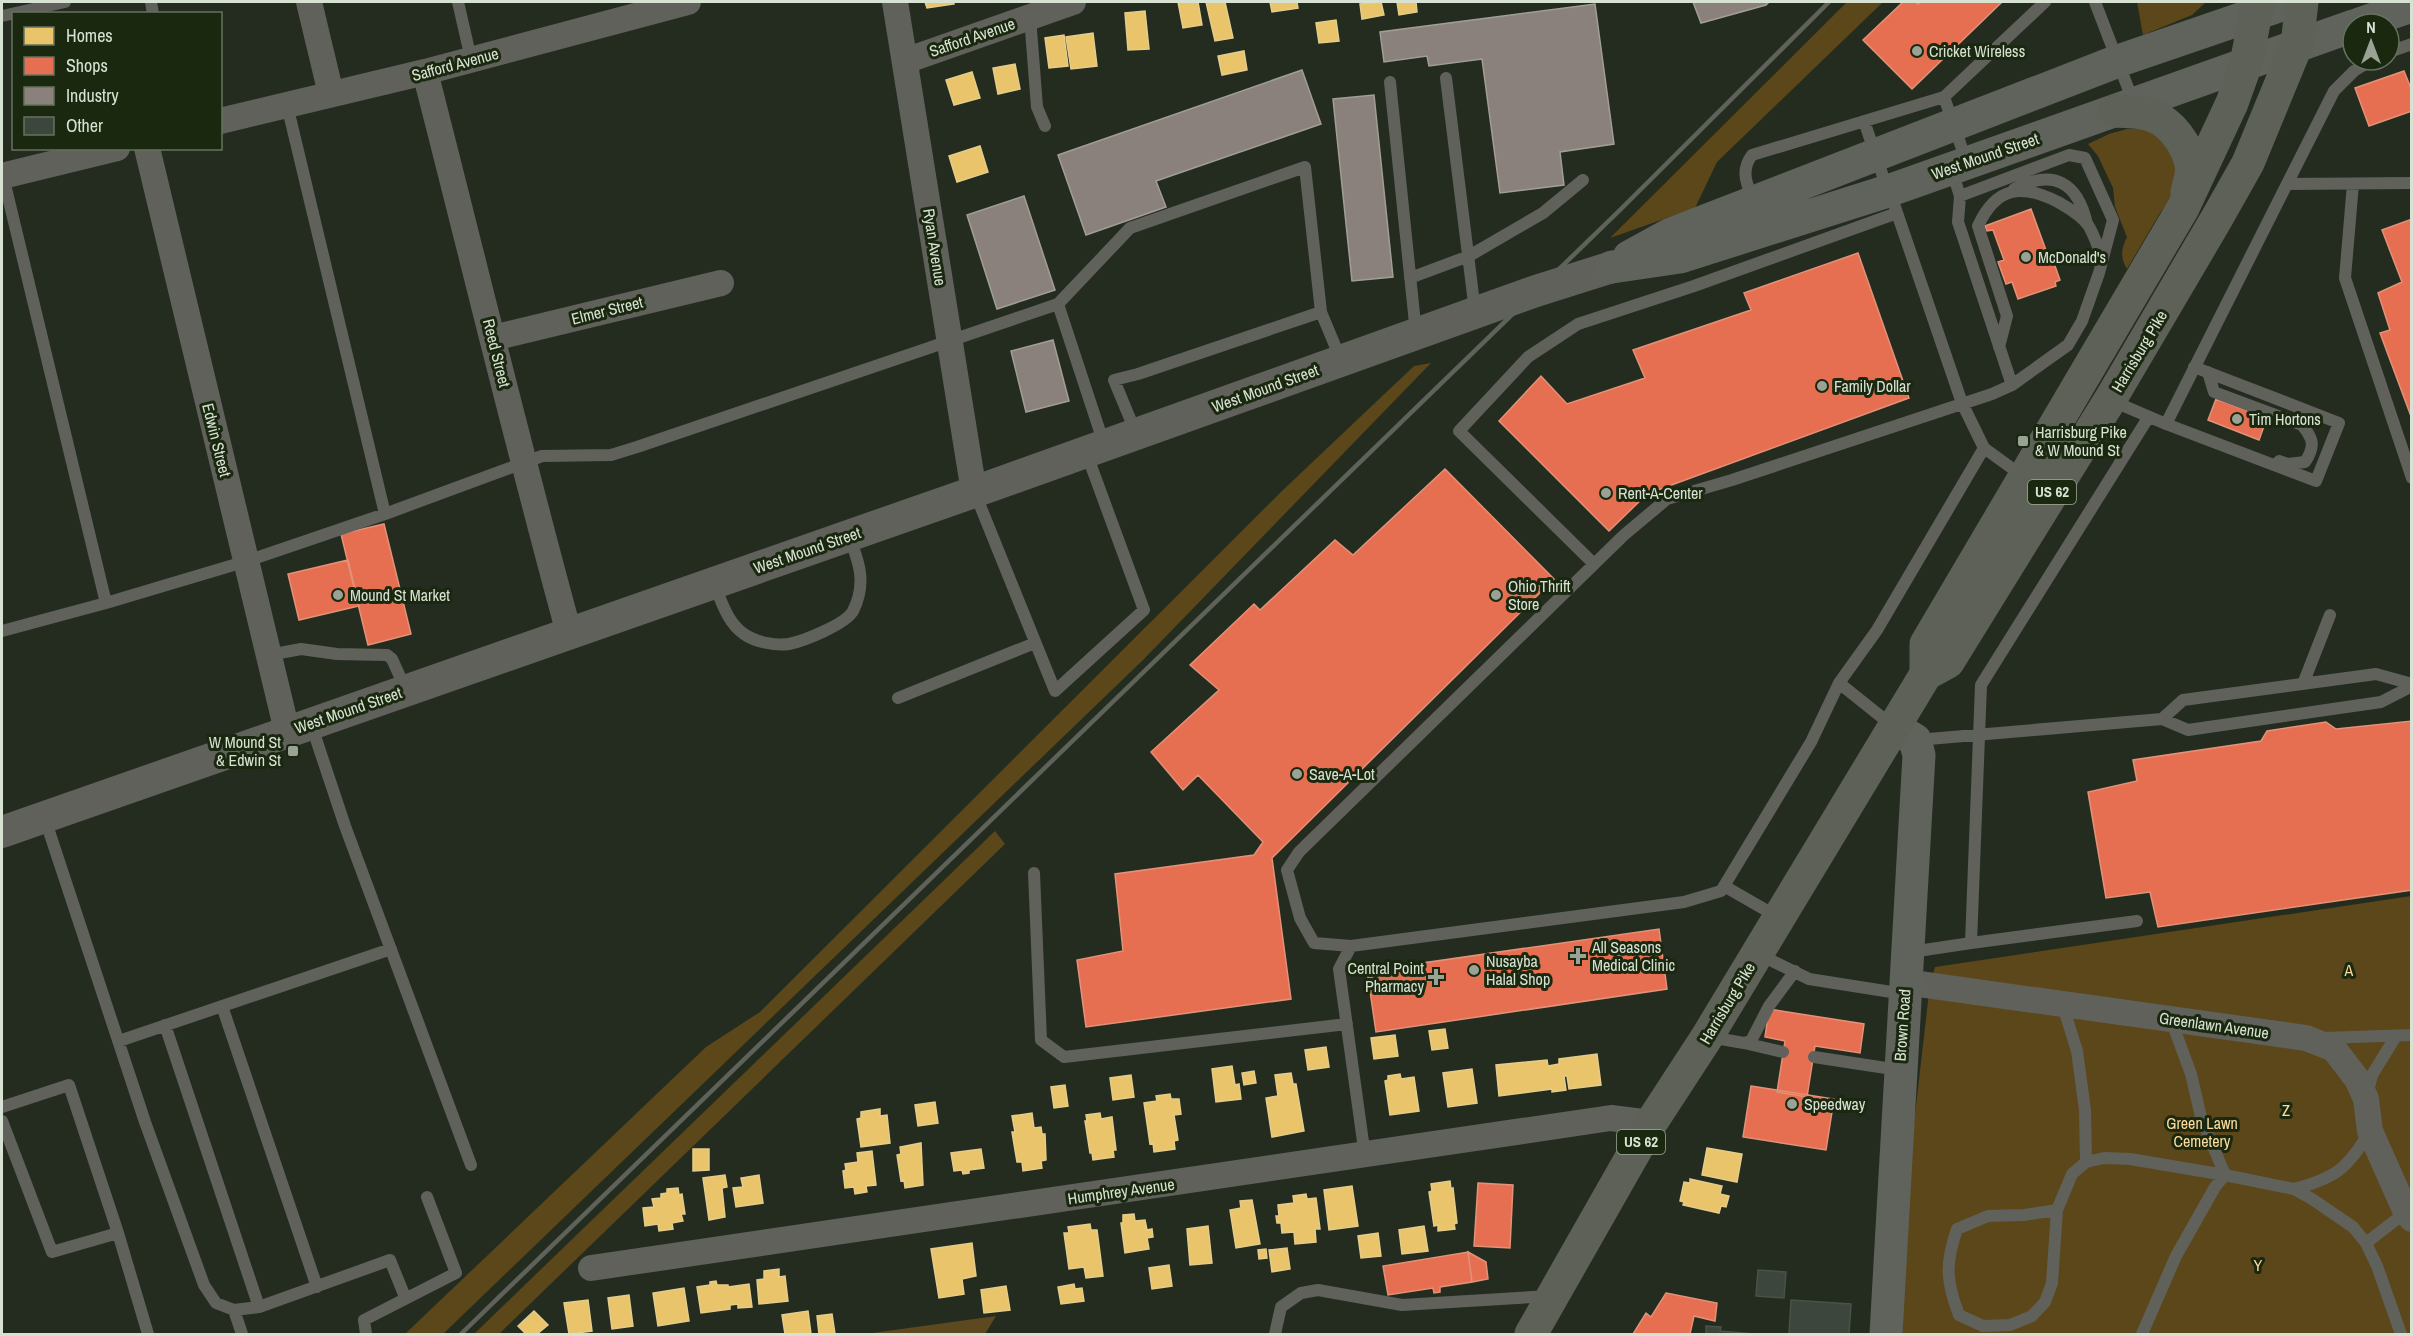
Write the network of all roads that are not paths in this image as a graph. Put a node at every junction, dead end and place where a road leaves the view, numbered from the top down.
1 (65, 2) edge
2 (309, 2) edge
3 (458, 2) edge
4 (688, 2) edge
5 (895, 2) edge
6 (1073, 2) edge
7 (2045, 2) edge
8 (2095, 2) edge
9 (2290, 2) edge
10 (2302, 2) edge
11 (2412, 6) edge
12 (2257, 8) edge
13 (608, 11) edge
14 (20, 12) edge
15 (1027, 12) edge
16 (2394, 12) edge
17 (2341, 30) edge
18 (2297, 44) junction
19 (471, 59) junction
20 (905, 61) junction
21 (2118, 61) junction
22 (2247, 64) junction
23 (425, 72) junction
24 (2353, 72) edge
25 (1446, 78) dead end
26 (1390, 82) dead end
27 (331, 94) junction
28 (287, 105) junction
29 (2125, 107) junction
30 (1949, 111) junction
31 (222, 121) edge
32 (1864, 121) junction
33 (1045, 126) dead end
34 (108, 150) edge
35 (147, 150) edge
36 (1876, 156) junction
37 (2, 174) edge
38 (1960, 176) junction
39 (1583, 180) dead end
40 (2412, 183) edge
41 (2287, 184) junction
42 (2353, 184) junction
43 (2004, 194) junction
44 (1754, 202) junction
45 (1892, 202) junction
46 (2183, 208) junction
47 (2087, 224) junction
48 (1469, 256) junction
49 (2103, 259) junction
50 (1612, 267) junction
51 (1410, 278) junction
52 (721, 283) dead end
53 (1058, 304) junction
54 (1321, 312) junction
55 (1475, 313) junction
56 (1416, 334) junction
57 (494, 338) junction
58 (950, 342) junction
59 (1999, 347) junction
60 (1341, 361) junction
61 (2194, 367) junction
62 (2208, 372) junction
63 (2012, 385) junction
64 (2094, 393) junction
65 (1962, 403) junction
66 (2148, 418) junction
67 (2166, 424) junction
68 (2182, 430) junction
69 (1136, 434) junction
70 (1096, 448) junction
71 (1984, 448) junction
72 (523, 464) junction
73 (2412, 478) edge
74 (2038, 485) junction
75 (974, 492) junction
76 (385, 514) junction
77 (849, 536) junction
78 (247, 561) junction
79 (1594, 564) junction
80 (714, 583) junction
81 (106, 603) junction
82 (2330, 615) dead end
83 (2, 631) edge
84 (569, 633) junction
85 (1035, 643) junction
86 (269, 655) junction
87 (1839, 683) junction
88 (2303, 684) junction
89 (2412, 685) edge
90 (406, 690) junction
91 (898, 698) dead end
92 (2162, 719) junction
93 (299, 727) junction
94 (1905, 734) junction
95 (1979, 735) junction
96 (45, 818) junction
97 (2, 832) edge
98 (1034, 873) dead end
99 (1724, 885) junction
100 (1779, 918) junction
101 (2137, 921) dead end
102 (1971, 943) junction
103 (1351, 946) junction
104 (391, 949) junction
105 (1757, 953) junction
106 (1795, 971) junction
107 (1905, 976) junction
108 (2062, 1004) junction
109 (222, 1006) junction
110 (2171, 1020) junction
111 (1347, 1024) junction
112 (165, 1025) junction
113 (2412, 1035) edge
114 (1707, 1036) junction
115 (2396, 1036) junction
116 (2306, 1038) junction
117 (119, 1041) junction
118 (1744, 1043) junction
119 (1783, 1052) dead end
120 (1814, 1057) dead end
121 (1899, 1070) junction
122 (2366, 1099) junction
123 (2, 1107) edge
124 (2, 1121) edge
125 (1651, 1123) junction
126 (2370, 1131) junction
127 (1365, 1156) junction
128 (2086, 1162) junction
129 (471, 1165) dead end
130 (2225, 1175) junction
131 (2294, 1189) junction
132 (427, 1197) dead end
133 (2057, 1210) junction
134 (2409, 1215) edge
135 (118, 1233) junction
136 (2366, 1243) junction
137 (591, 1268) dead end
138 (317, 1287) junction
139 (1554, 1296) junction
140 (405, 1297) junction
141 (259, 1307) junction
142 (234, 1310) junction
143 (148, 1335) edge
144 (242, 1335) edge
145 (366, 1335) edge
146 (1275, 1335) edge
147 (1531, 1335) edge
148 (1886, 1335) edge
149 (2142, 1335) edge
150 (2401, 1335) edge

1 - 14 lane
2 - 27 street
3 - 19 lane
4 - 13 street, Safford Avenue
5 - 20 street, Ryan Avenue
6 - 15 street, Safford Avenue
7 - 30 lane
8 - 21 lane
9 - 12 main road, West Mound Street
10 - 18 main road, Harrisburg Pike / US 62
11 - 16 main road
12 - 21 main road, West Mound Street
12 - 22 main road, Harrisburg Pike / US 62
13 - 19 street, Safford Avenue
15 - 20 street, Safford Avenue
15 - 33 lane
17 - 18 main road, West Mound Street
18 - 22 main road, West Mound Street
18 - 64 main road, Harrisburg Pike / US 62
19 - 23 street, Safford Avenue
20 - 58 street, Ryan Avenue
21 - 29 lane
21 - 30 main road, West Mound Street
22 - 29 main road, West Mound Street
22 - 46 main road, Harrisburg Pike / US 62
23 - 27 street, Safford Avenue
23 - 57 street, Reed Street
24 - 41 lane
25 - 48 lane
26 - 51 lane
27 - 28 street, Safford Avenue
28 - 31 street, Safford Avenue
28 - 76 lane
29 - 38 main road, West Mound Street
29 - 46 main road
30 - 32 lane
30 - 36 main road, West Mound Street
30 - 38 lane
32 - 36 lane
32 - 44 lane
34 - 37 street
35 - 78 street, Edwin Street
36 - 44 main road, West Mound Street
36 - 45 lane
37 - 81 lane
38 - 45 main road, West Mound Street
38 - 49 lane
38 - 59 lane
39 - 48 lane
40 - 42 lane
41 - 42 lane
41 - 61 lane
42 - 73 lane
43 - 47 lane
43 - 47 lane
43 - 59 lane
44 - 50 main road, West Mound Street
45 - 50 main road, West Mound Street
45 - 65 lane
45 - 79 lane
46 - 64 main road, Harrisburg Pike / US 62
47 - 49 lane
48 - 51 lane
48 - 55 lane
49 - 63 lane
50 - 55 street, West Mound Street
51 - 56 lane
52 - 57 street, Elmer Street
53 - 54 lane
53 - 58 lane
53 - 70 lane
54 - 60 lane
54 - 69 lane
55 - 56 street, West Mound Street
56 - 60 street, West Mound Street
57 - 72 street, Reed Street
58 - 72 lane
58 - 75 street, Ryan Avenue
59 - 63 lane
60 - 69 street, West Mound Street
61 - 62 lane
61 - 67 lane
62 - 68 lane
62 - 68 lane
63 - 65 lane
64 - 66 lane
64 - 74 main road, Harrisburg Pike / US 62
65 - 71 lane
65 - 79 lane
66 - 67 lane
66 - 95 lane
67 - 68 lane
69 - 70 street, West Mound Street
70 - 75 street, West Mound Street
70 - 85 lane
71 - 74 lane
71 - 87 lane
72 - 76 lane
72 - 84 street, Reed Street
74 - 94 main road, Harrisburg Pike / US 62
75 - 77 street, West Mound Street
75 - 85 lane
76 - 78 lane
77 - 80 street, West Mound Street
77 - 80 lane
78 - 81 lane
78 - 86 street, Edwin Street
79 - 103 lane
80 - 84 street, West Mound Street
81 - 83 lane
82 - 88 lane
84 - 90 street, West Mound Street
85 - 91 lane
86 - 90 lane
86 - 93 street, Edwin Street
87 - 94 lane
87 - 99 lane
88 - 89 lane
88 - 92 lane
89 - 92 lane
90 - 93 street, West Mound Street
92 - 95 lane
93 - 96 street, West Mound Street
93 - 104 lane
94 - 95 lane
94 - 100 main road, Harrisburg Pike / US 62
94 - 107 main road, Brown Road
95 - 102 lane
96 - 97 street, West Mound Street
96 - 117 lane
98 - 111 lane
99 - 100 lane
99 - 103 lane
100 - 105 main road, Harrisburg Pike / US 62
101 - 102 lane
102 - 107 lane
103 - 111 lane
104 - 109 lane
104 - 129 lane
105 - 106 lane
105 - 114 main road, Harrisburg Pike / US 62
106 - 107 lane
106 - 118 lane
107 - 108 street, Greenlawn Avenue
107 - 121 main road, Brown Road
108 - 110 street, Greenlawn Avenue
108 - 128 lane
109 - 112 lane
109 - 138 lane
110 - 116 street, Greenlawn Avenue
110 - 130 lane
111 - 127 lane
112 - 117 lane
112 - 141 lane
113 - 115 lane
114 - 118 lane
114 - 125 main road, Harrisburg Pike / US 62
115 - 116 lane
115 - 122 lane
116 - 122 street, Greenlawn Avenue
117 - 142 lane
118 - 119 lane
120 - 121 lane
121 - 148 main road, Brown Road
122 - 126 street, Greenlawn Avenue
123 - 135 lane
124 - 135 lane
125 - 127 street, Humphrey Avenue
125 - 139 main road, Harrisburg Pike / US 62
126 - 131 lane
126 - 134 street, Greenlawn Avenue
127 - 137 street, Humphrey Avenue
128 - 130 lane
128 - 133 lane
130 - 131 lane
130 - 149 lane
131 - 136 lane
132 - 140 lane
133 - 133 lane
134 - 136 lane
135 - 143 lane
136 - 150 lane
138 - 140 lane
138 - 141 lane
139 - 146 lane
139 - 147 main road, Harrisburg Pike / US 62
140 - 145 lane
141 - 142 lane
142 - 144 lane

